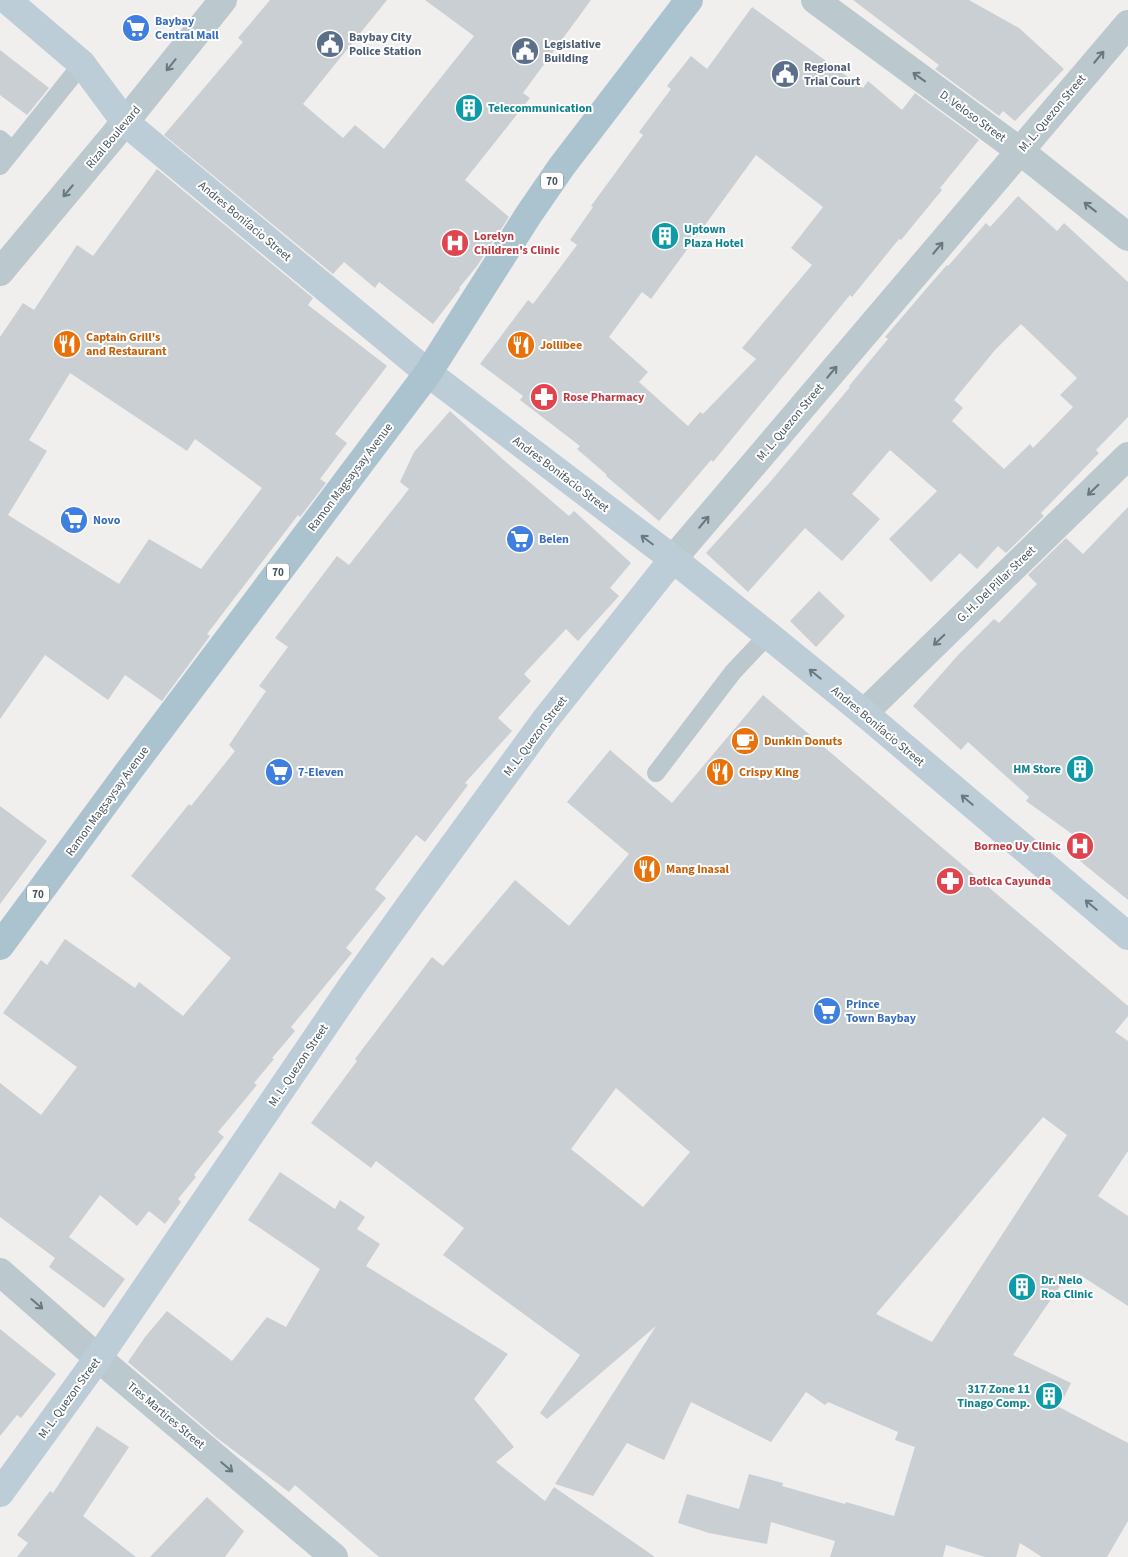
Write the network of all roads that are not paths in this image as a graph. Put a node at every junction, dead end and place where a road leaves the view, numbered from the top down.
1 (7, 0) edge
2 (223, 0) edge
3 (689, 0) edge
4 (815, 0) edge
5 (1128, 24) edge
6 (82, 64) junction
7 (125, 122) junction
8 (7, 145) edge
9 (1020, 151) junction
10 (0, 166) edge
11 (1128, 237) edge
12 (0, 272) edge
13 (428, 373) junction
14 (1128, 456) edge
15 (673, 559) junction
16 (768, 635) junction
17 (864, 713) junction
18 (656, 773) dead end
19 (1128, 936) edge
20 (0, 946) edge
21 (0, 1272) edge
22 (98, 1358) junction
23 (0, 1493) edge
24 (334, 1557) edge

1 - 6 street, Andres Bonifacio Street
2 -> 7 street, Rizal Boulevard
3 - 13 main road, Ramon Magsaysay Avenue / 70
9 -> 4 street, D. Veloso Street
9 -> 5 street, M. L. Quezon Street
6 - 7 street, Andres Bonifacio Street
6 - 8 lane
7 -> 12 street, Rizal Boulevard
7 - 13 street, Andres Bonifacio Street
8 - 10 lane
11 -> 9 street, D. Veloso Street
15 -> 9 street, M. L. Quezon Street
15 -> 13 street, Andres Bonifacio Street
13 - 20 main road, Ramon Magsaysay Avenue / 70
14 -> 17 street, G. H. Del Pillar Street
15 - 16 street, Andres Bonifacio Street
15 - 22 street, M. L. Quezon Street
17 -> 16 street, Andres Bonifacio Street
16 - 18 lane
19 -> 17 street, Andres Bonifacio Street
21 -> 22 street, Tres Martires Street
22 - 23 street, M. L. Quezon Street
22 -> 24 street, Tres Martires Street

